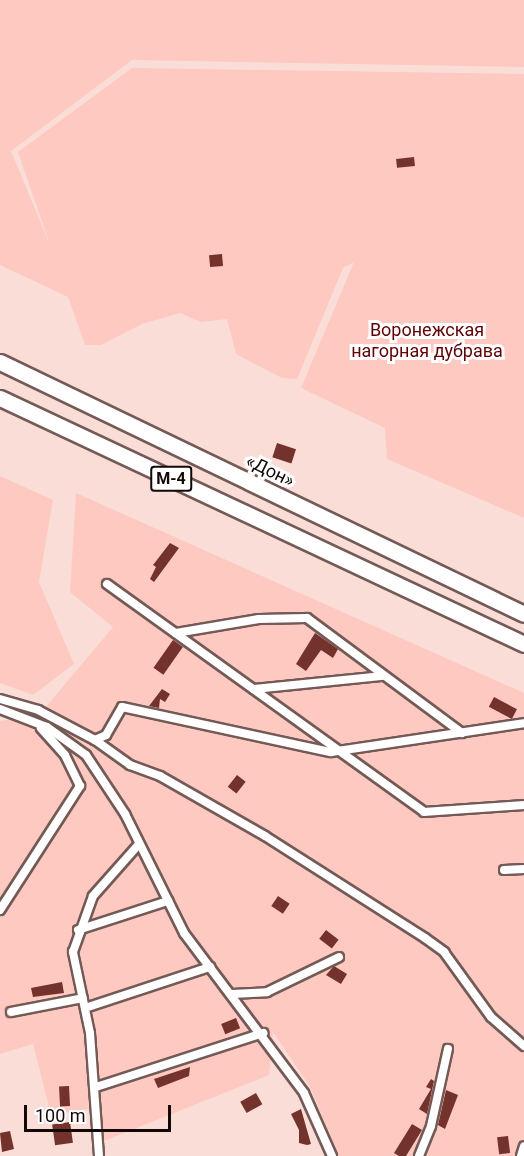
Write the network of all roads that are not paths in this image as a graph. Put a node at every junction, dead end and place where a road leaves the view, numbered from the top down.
1 (0, 362) edge
2 (0, 398) edge
3 (107, 584) dead end
4 (524, 614) edge
5 (176, 633) junction
6 (524, 644) edge
7 (383, 676) junction
8 (254, 689) junction
9 (0, 699) edge
10 (0, 709) edge
11 (34, 722) junction
12 (524, 723) edge
13 (462, 733) junction
14 (95, 740) junction
15 (341, 751) junction
16 (524, 805) edge
17 (139, 844) junction
18 (524, 869) edge
19 (504, 870) dead end
20 (168, 901) junction
21 (0, 910) edge
22 (78, 930) junction
23 (339, 957) dead end
24 (210, 967) junction
25 (232, 994) junction
26 (83, 998) junction
27 (85, 1008) junction
28 (11, 1012) dead end
29 (263, 1033) junction
30 (524, 1046) edge
31 (448, 1049) dead end
32 (96, 1087) junction
33 (524, 1146) edge
34 (99, 1156) edge
35 (332, 1156) edge
36 (419, 1156) edge
37 (521, 1156) edge

1 - 4 highway, «Дон» / М-4
2 - 6 highway, М-4
3 - 5 street
5 - 7 street
5 - 8 street
7 - 8 street
7 - 13 street
8 - 15 street
9 - 14 street
10 - 11 street
11 - 17 street
11 - 21 street
12 - 13 street
13 - 15 street
14 - 15 street
14 - 30 street
15 - 16 street
17 - 20 street
17 - 22 street
18 - 19 street
20 - 22 street
20 - 24 street
22 - 26 street
23 - 25 street
24 - 25 street
24 - 27 street
25 - 29 street
26 - 27 street
26 - 28 street
27 - 32 street
29 - 32 street
29 - 35 street
31 - 36 street
32 - 34 street
33 - 37 street

